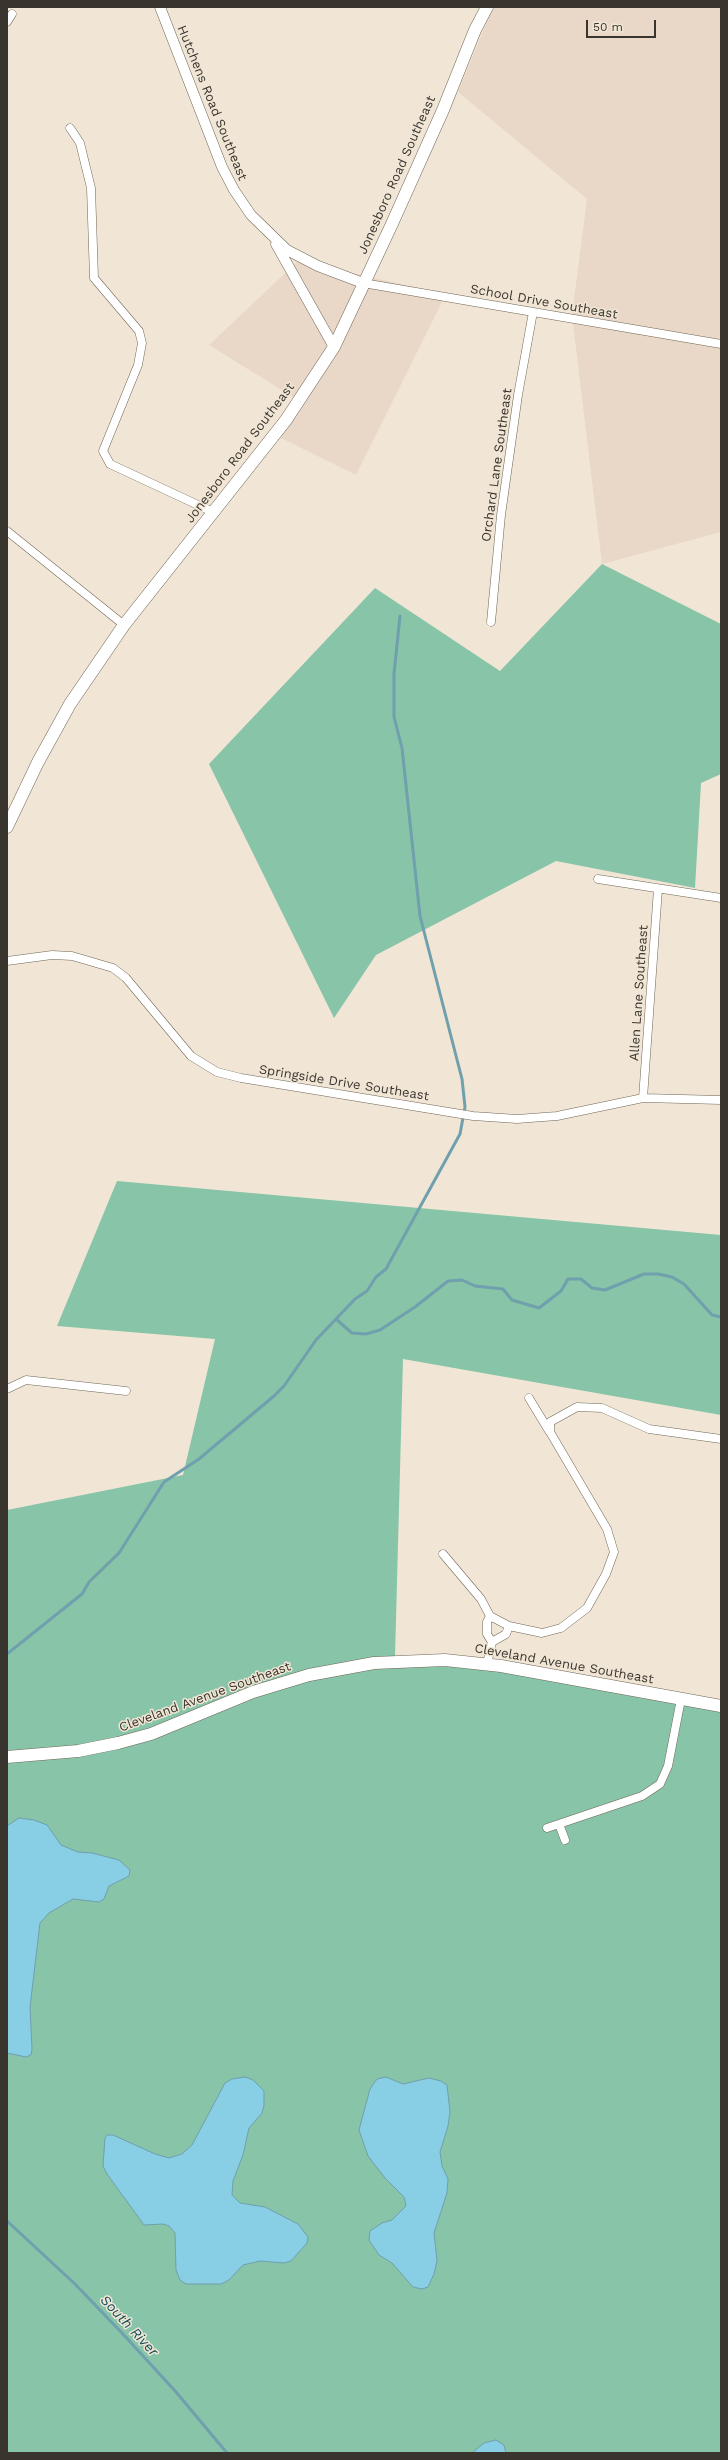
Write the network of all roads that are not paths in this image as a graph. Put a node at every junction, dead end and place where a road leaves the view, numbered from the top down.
1 (160, 7) edge
2 (487, 7) edge
3 (12, 14) dead end
4 (7, 22) edge
5 (70, 128) dead end
6 (273, 238) junction
7 (363, 283) junction
8 (533, 312) junction
9 (721, 344) edge
10 (334, 347) junction
11 (214, 512) junction
12 (7, 531) edge
13 (492, 622) dead end
14 (124, 625) junction
15 (7, 827) edge
16 (598, 880) dead end
17 (658, 890) junction
18 (721, 898) edge
19 (7, 961) edge
20 (644, 1098) junction
21 (721, 1100) edge
22 (7, 1389) edge
23 (126, 1391) dead end
24 (529, 1398) dead end
25 (550, 1432) junction
26 (721, 1439) edge
27 (443, 1554) dead end
28 (490, 1616) junction
29 (509, 1626) junction
30 (492, 1642) junction
31 (487, 1664) junction
32 (681, 1699) junction
33 (721, 1706) edge
34 (7, 1757) edge
35 (559, 1824) junction
36 (547, 1828) dead end
37 (565, 1840) dead end

1 - 6 street, Hutchens Road Southeast
2 - 7 main road, Jonesboro Road Southeast
3 - 4 street
5 - 11 street
6 - 7 street, Hutchens Road Southeast
6 - 10 street
7 - 8 street, School Drive Southeast
7 - 10 main road, Jonesboro Road Southeast
8 - 9 street, School Drive Southeast
8 - 13 street, Orchard Lane Southeast
10 - 11 main road, Jonesboro Road Southeast
11 - 14 main road, Jonesboro Road Southeast
12 - 14 street
14 - 15 main road, Jonesboro Road Southeast
16 - 17 street
17 - 18 street
17 - 20 street, Allen Lane Southeast
19 - 20 street, Springside Drive Southeast
20 - 21 street, Springside Drive Southeast
22 - 23 street
24 - 25 street
25 - 26 street
25 - 29 street
27 - 28 street
28 - 29 street
28 - 30 street
29 - 30 street
30 - 31 street
31 - 32 main road, Cleveland Avenue Southeast
31 - 34 main road, Cleveland Avenue Southeast
32 - 33 main road, Cleveland Avenue Southeast
32 - 35 street
35 - 36 street
35 - 37 street

